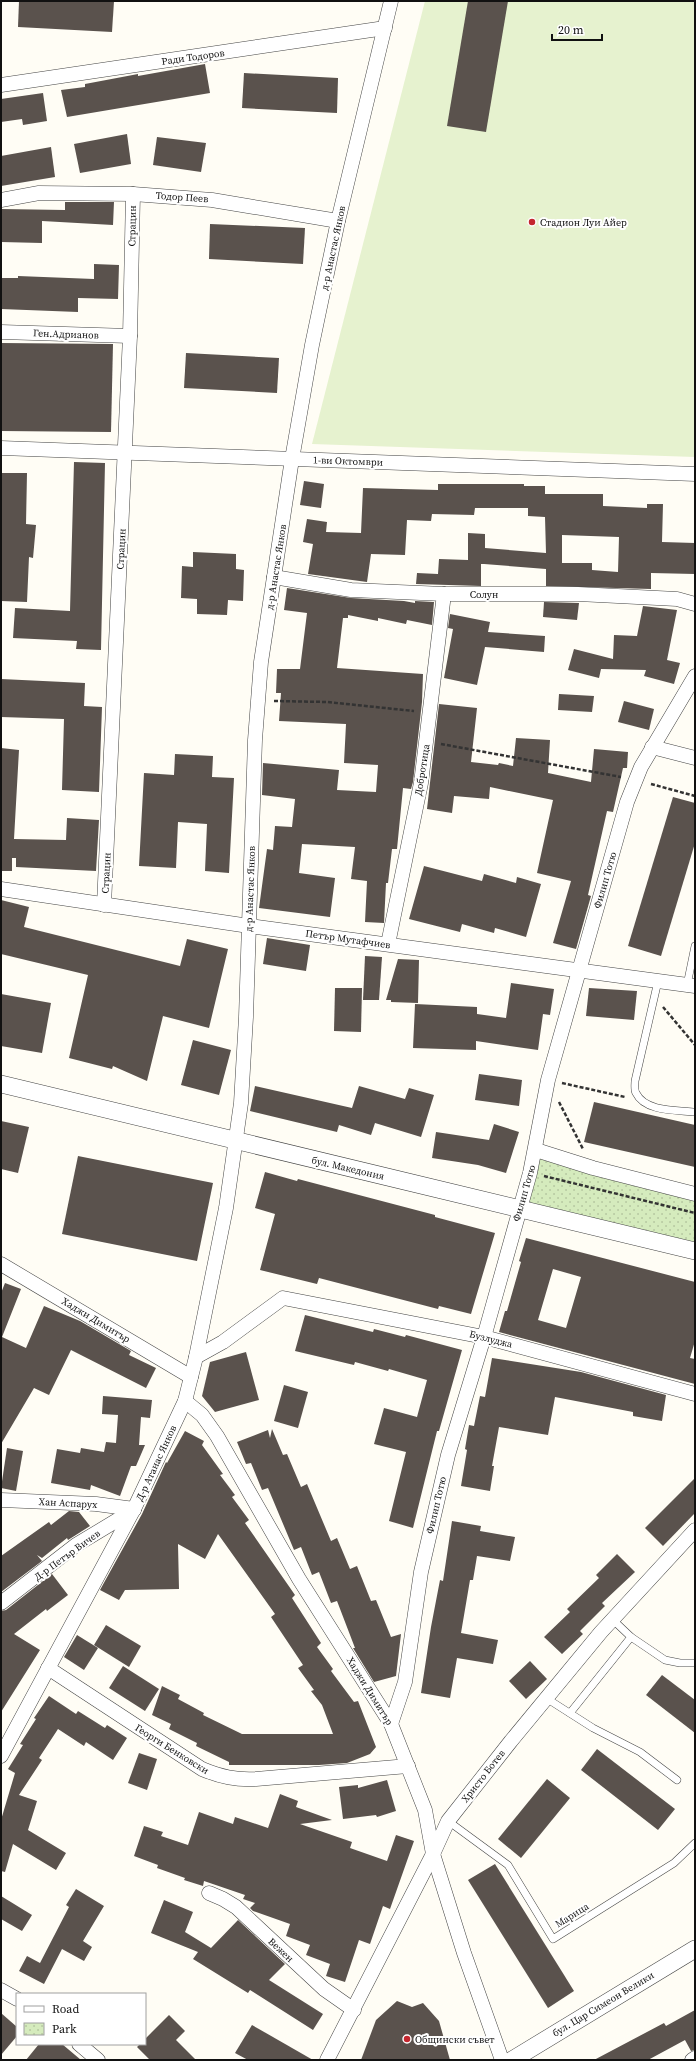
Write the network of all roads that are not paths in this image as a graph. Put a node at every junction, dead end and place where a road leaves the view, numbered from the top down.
1 (391, 1) edge
2 (385, 28) junction
3 (1, 85) edge
4 (132, 194) junction
5 (1, 200) edge
6 (338, 221) junction
7 (1, 332) edge
8 (130, 336) junction
9 (1, 448) edge
10 (126, 453) junction
11 (292, 459) junction
12 (695, 474) edge
13 (274, 577) junction
14 (444, 594) junction
15 (695, 604) edge
16 (695, 676) edge
17 (652, 747) junction
18 (695, 758) edge
19 (1, 889) edge
20 (104, 905) junction
21 (249, 926) junction
22 (388, 944) junction
23 (695, 946) edge
24 (579, 970) junction
25 (658, 982) junction
26 (691, 986) edge
27 (1, 1084) edge
28 (695, 1112) edge
29 (236, 1142) junction
30 (536, 1150) junction
31 (695, 1194) edge
32 (519, 1209) junction
33 (695, 1251) edge
34 (1, 1264) edge
35 (484, 1337) junction
36 (196, 1356) junction
37 (191, 1377) junction
38 (695, 1394) edge
39 (185, 1401) junction
40 (1, 1500) edge
41 (134, 1510) junction
42 (695, 1530) edge
43 (1, 1603) edge
44 (612, 1619) junction
45 (631, 1637) junction
46 (695, 1663) edge
47 (48, 1668) junction
48 (546, 1698) junction
49 (570, 1713) junction
50 (391, 1724) junction
51 (1, 1756) edge
52 (408, 1766) junction
53 (677, 1780) dead end
54 (448, 1821) junction
55 (695, 1844) edge
56 (433, 1854) junction
57 (209, 1892) dead end
58 (695, 1949) edge
59 (1, 1990) edge
60 (16, 1998) edge
61 (354, 2010) junction
62 (80, 2045) edge
63 (695, 2058) edge
64 (98, 2060) edge
65 (327, 2060) edge
66 (502, 2060) edge
67 (512, 2060) edge
68 (692, 2060) edge

1 - 2 street, д-р Анастас Янков
2 - 3 street, Ради Тодоров
2 - 6 street, д-р Анастас Янков
4 - 5 street, Тодор Пеев
4 - 6 street, Тодор Пеев
4 - 8 street, Страцин
6 - 11 street, д-р Анастас Янков
7 - 8 street, Ген.Адрианов
8 - 10 street, Страцин
9 - 10 street, 1-ви Октомври
10 - 11 street, 1-ви Октомври
10 - 20 street, Страцин
11 - 12 street, 1-ви Октомври
11 - 13 street, д-р Анастас Янков
13 - 14 street, Солун
13 - 21 street, д-р Анастас Янков
14 - 15 street, Солун
14 - 22 street, Добротица
16 - 17 street, Филип Тотю
17 - 18 street
17 - 24 street, Филип Тотю
19 - 20 street, Петър Мутафчиев
20 - 21 street, Петър Мутафчиев
21 - 22 street, Петър Мутафчиев
21 - 29 street, д-р Анастас Янков
22 - 24 street, Петър Мутафчиев
23 - 26 lane
24 - 25 street, Петър Мутафчиев
24 - 30 street, Филип Тотю
25 - 26 street, Петър Мутафчиев
25 - 28 lane
27 - 29 street, бул. Македония
29 - 32 street, бул. Македония
29 - 36 street, Д-р Атанас Янков
30 - 31 street
30 - 32 street, Филип Тотю
32 - 33 street, бул. Македония
32 - 35 street, Филип Тотю
34 - 37 street, Хаджи Димитър
35 - 36 street, Бузлуджа
35 - 38 street, Бузлуджа
35 - 50 street, Филип Тотю
36 - 37 street, Д-р Атанас Янков
37 - 39 street, Д-р Атанас Янков
39 - 41 street, Д-р Атанас Янков
39 - 50 street, Хаджи Димитър
40 - 41 street, Хан Аспарух
41 - 43 street, Д-р Петър Вичев
41 - 47 street, Д-р Атанас Янков
42 - 44 street, Христо Ботев
44 - 45 lane
44 - 48 street, Христо Ботев
45 - 46 lane
45 - 49 lane
47 - 51 street, Д-р Атанас Янков
47 - 52 street, Георги Бенковски
48 - 49 lane
48 - 54 street, Христо Ботев
49 - 53 lane
50 - 52 street, Хаджи Димитър
52 - 56 street, Хаджи Димитър
54 - 55 lane, Марица
54 - 56 street, Христо Ботев
56 - 61 street, Христо Ботев
56 - 66 street, Хаджи Димитър
57 - 61 street, Вежен
58 - 67 street, бул. Цар Симеон Велики
59 - 60 street
61 - 65 street, Христо Ботев
62 - 64 street
63 - 68 street

